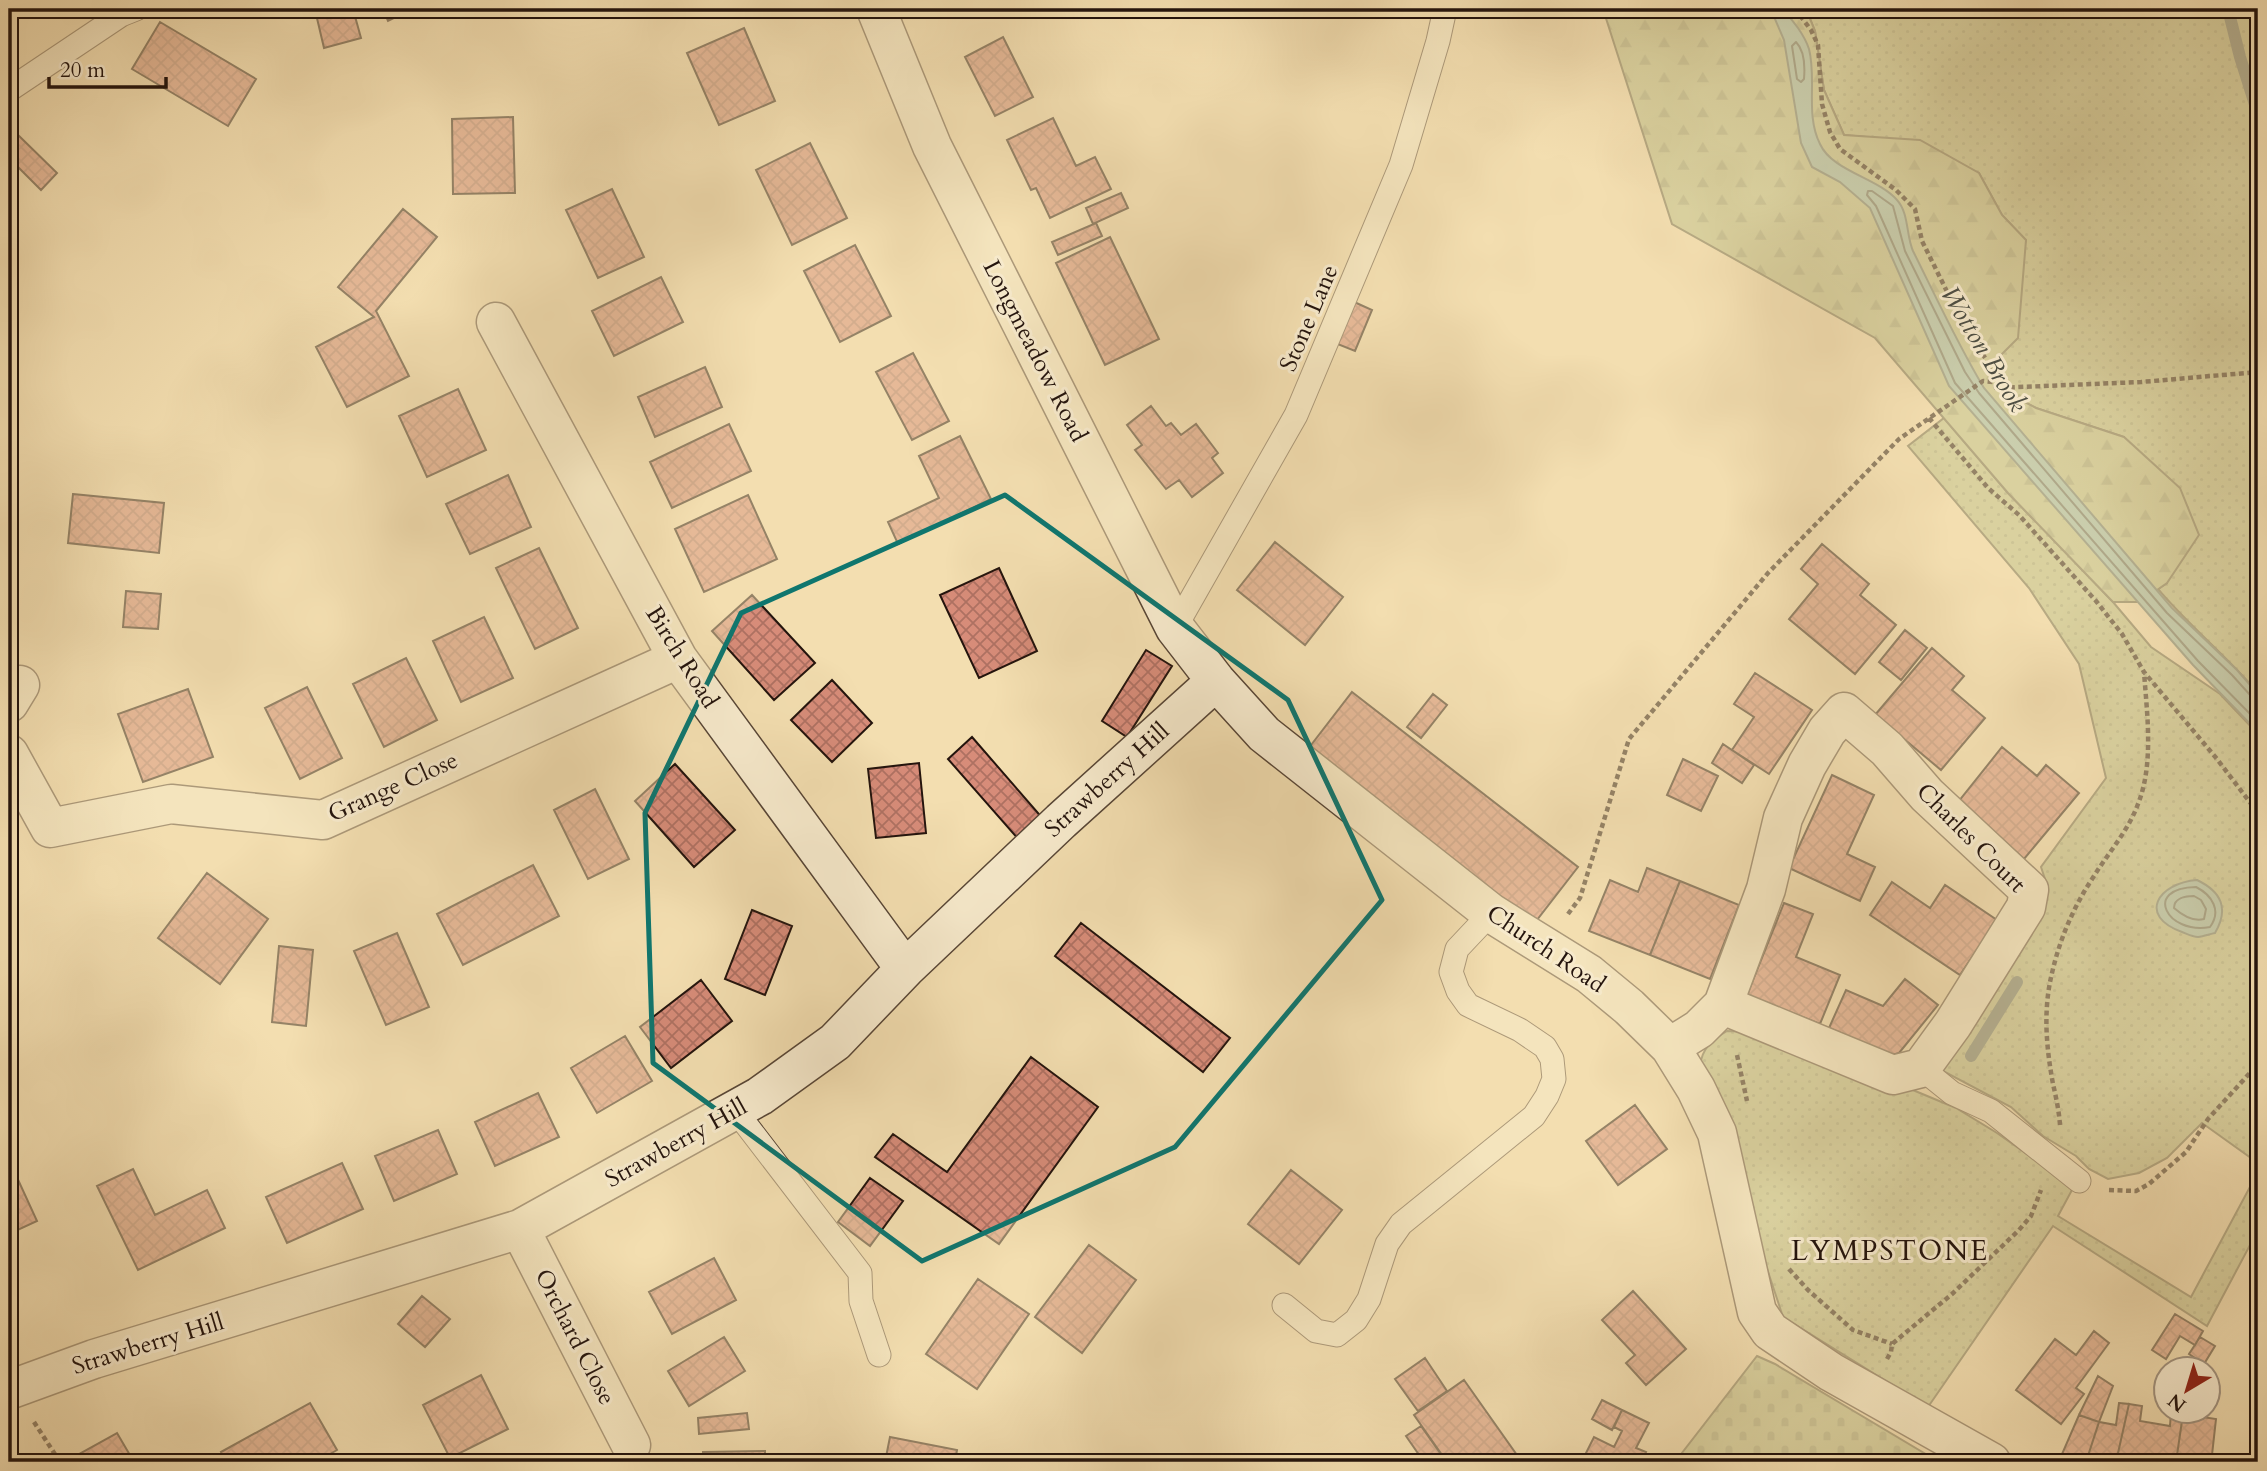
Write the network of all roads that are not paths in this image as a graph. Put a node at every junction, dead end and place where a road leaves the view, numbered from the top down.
1 (136, 9) edge
2 (876, 9) edge
3 (1445, 9) edge
4 (9, 90) edge
5 (496, 322) dead end
6 (1175, 628) junction
7 (678, 659) junction
8 (1216, 681) junction
9 (9, 754) edge
10 (1490, 913) junction
11 (905, 968) junction
12 (1719, 1011) junction
13 (1670, 1047) junction
14 (1921, 1068) junction
15 (735, 1110) junction
16 (2088, 1184) road end
17 (520, 1229) junction
18 (1284, 1305) dead end
19 (879, 1355) dead end
20 (9, 1390) edge
21 (631, 1445) dead end
22 (1991, 1462) edge

1 - 4 lane
2 - 6 street, Longmeadow Road
3 - 6 lane, Stone Lane
5 - 7 street, Birch Road
6 - 8 street, Longmeadow Road
7 - 9 street, Grange Close
7 - 11 street, Birch Road
8 - 10 street, Church Road
8 - 11 street, Strawberry Hill
10 - 13 street, Church Road
10 - 18 lane
11 - 15 street, Strawberry Hill
12 - 13 street
12 - 14 street
12 - 14 street, Charles Court
13 - 22 street, Church Road
14 - 16 lane
15 - 17 street, Strawberry Hill
15 - 19 lane
17 - 20 street, Strawberry Hill
17 - 21 street, Orchard Close

